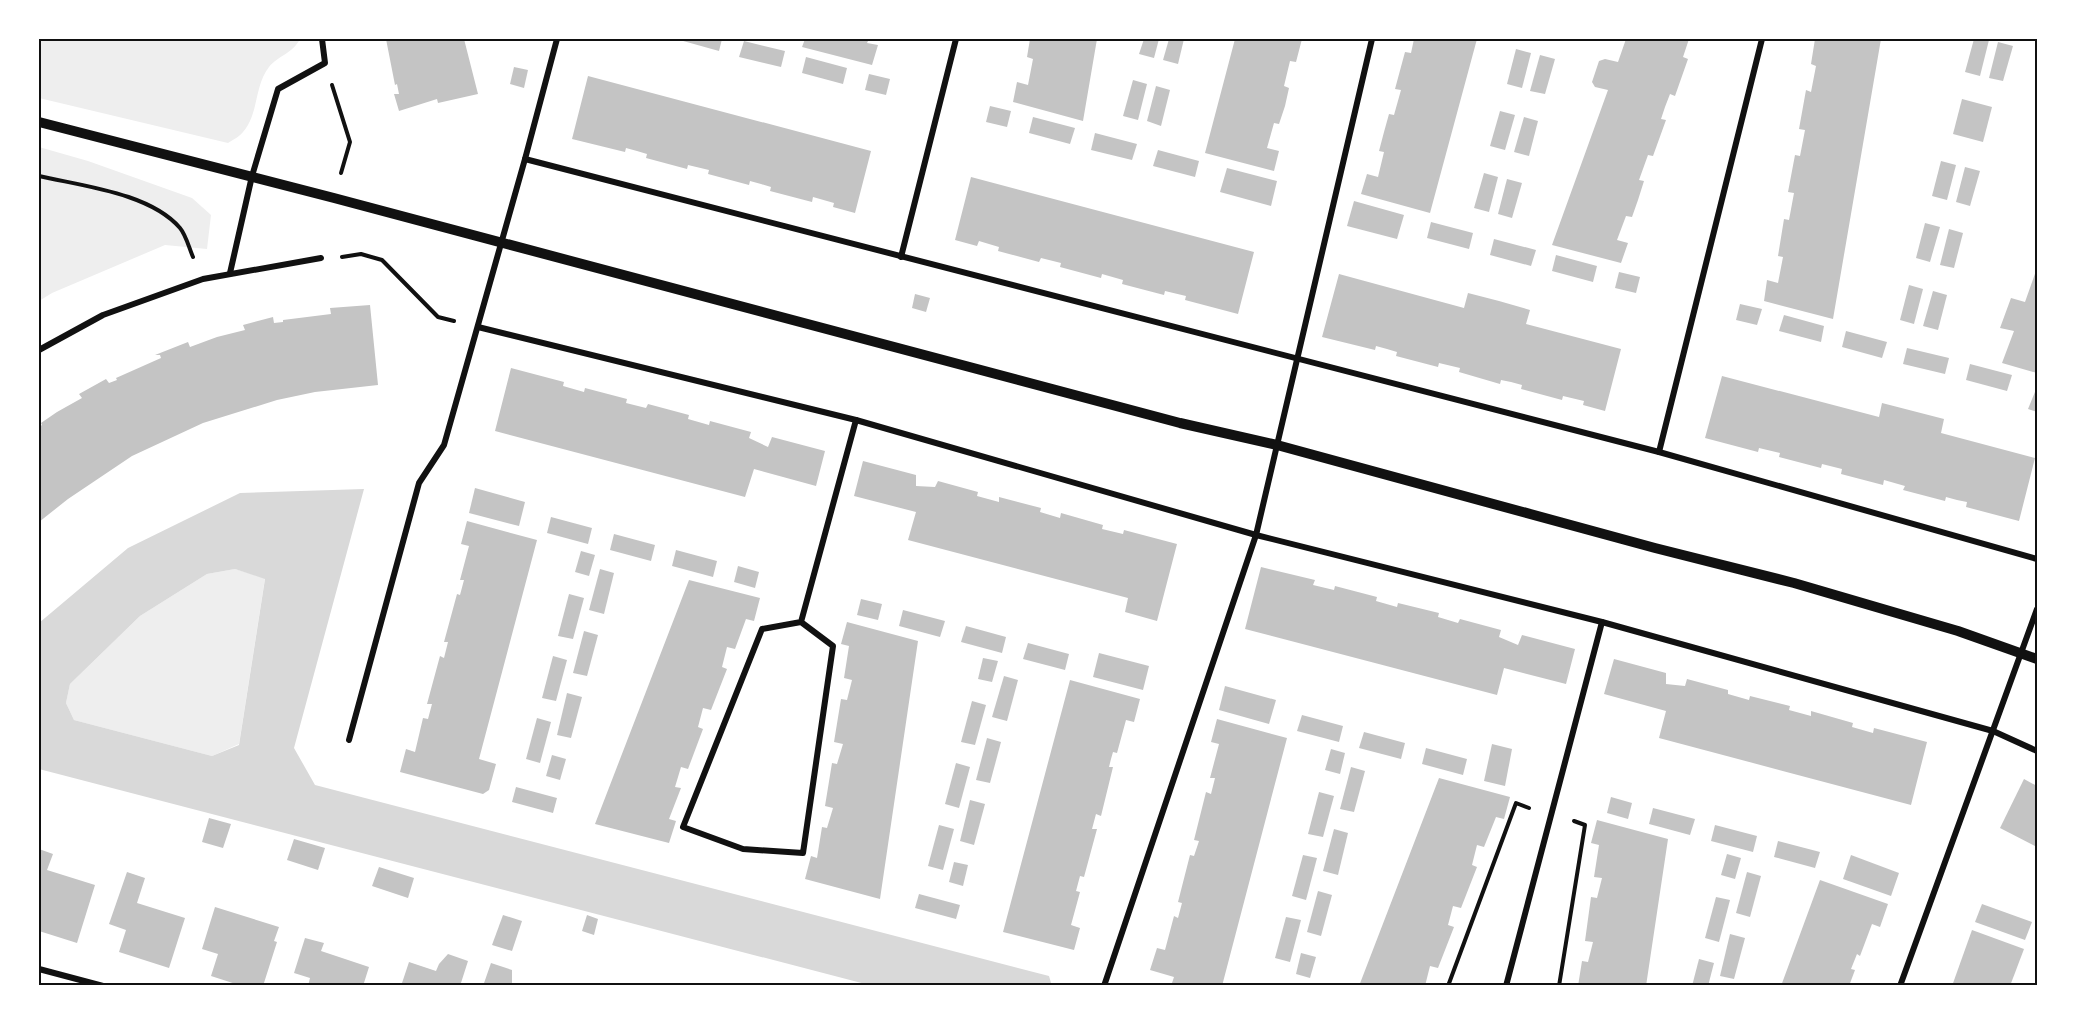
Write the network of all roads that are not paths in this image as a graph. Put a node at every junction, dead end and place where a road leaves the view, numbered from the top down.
1 (322, 39) edge
2 (557, 39) edge
3 (956, 39) edge
4 (1372, 39) edge
5 (1762, 39) edge
6 (39, 122) edge
7 (525, 159) junction
8 (252, 176) junction
9 (501, 243) junction
10 (900, 257) junction
11 (321, 258) road end
12 (231, 273) junction
13 (478, 327) junction
14 (39, 350) edge
15 (1297, 358) junction
16 (856, 420) junction
17 (1277, 445) junction
18 (1659, 452) junction
19 (1256, 535) junction
20 (2037, 559) edge
21 (2037, 609) edge
22 (801, 622) junction
23 (1602, 622) junction
24 (2022, 652) junction
25 (2037, 659) edge
26 (1993, 731) junction
27 (349, 740) dead end
28 (2037, 751) edge
29 (39, 969) edge
30 (103, 986) edge
31 (1104, 986) edge
32 (1506, 986) edge
33 (1900, 986) edge

1 - 8 street
2 - 7 street
3 - 10 street
4 - 15 street
5 - 18 street
6 - 8 street
7 - 9 street
7 - 10 street
8 - 9 street
8 - 12 street
9 - 13 street
9 - 17 street
10 - 15 street
11 - 12 street
12 - 14 street
13 - 16 street
13 - 27 street
15 - 17 street
15 - 18 street
16 - 19 street
16 - 22 street
17 - 19 street
17 - 24 street
18 - 20 street
19 - 23 street
19 - 31 street
21 - 24 street
22 - 22 street
23 - 26 street
23 - 32 street
24 - 25 street
24 - 26 street
26 - 28 street
26 - 33 street
29 - 30 street

